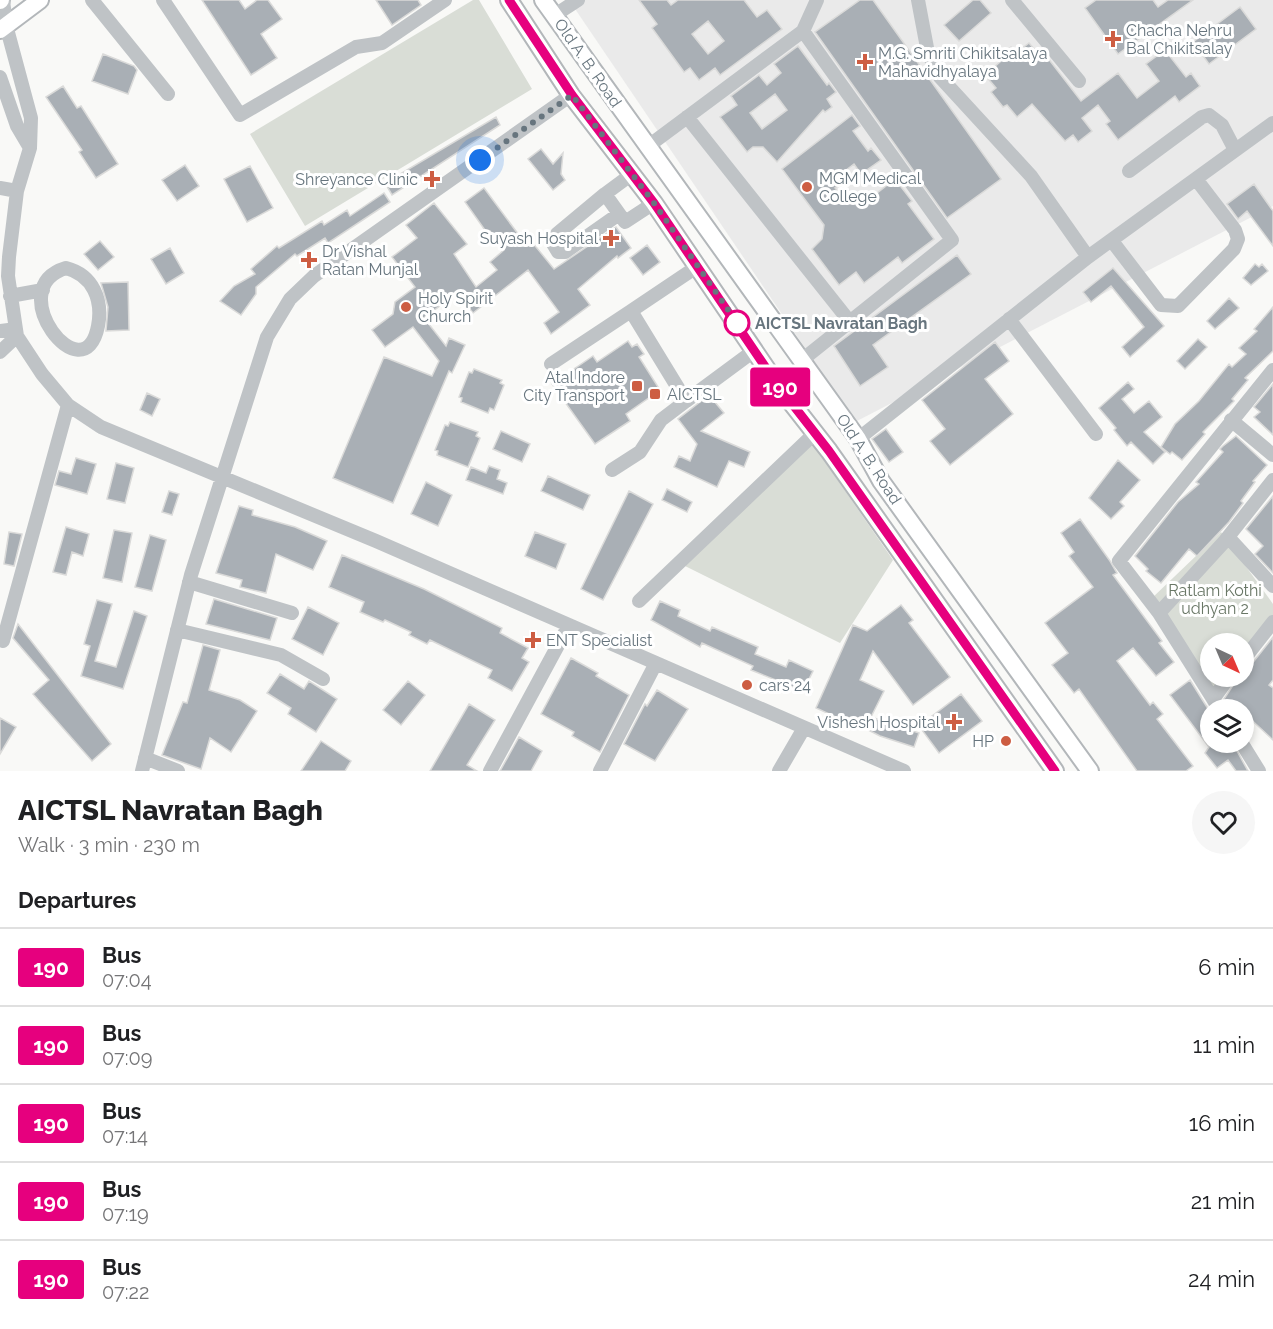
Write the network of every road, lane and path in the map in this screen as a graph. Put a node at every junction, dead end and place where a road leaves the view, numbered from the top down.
1 (1, 0) edge
2 (40, 0) edge
3 (92, 0) edge
4 (163, 0) edge
5 (445, 0) edge
6 (509, 0) edge
7 (543, 0) edge
8 (578, 0) edge
9 (817, 0) edge
10 (918, 0) edge
11 (1012, 0) edge
12 (555, 15) junction
13 (3, 27) edge
14 (803, 31) junction
15 (0, 77) edge
16 (1079, 81) dead end
17 (168, 94) dead end
18 (572, 95) junction
19 (687, 117) junction
20 (1273, 123) edge
21 (647, 147) junction
22 (30, 148) junction
23 (1235, 150) junction
24 (1129, 171) dead end
25 (632, 174) junction
26 (1196, 179) junction
27 (0, 188) edge
28 (17, 191) junction
29 (605, 194) junction
30 (654, 203) junction
31 (619, 214) junction
32 (1112, 241) junction
33 (1088, 257) junction
34 (698, 266) junction
35 (43, 290) junction
36 (10, 296) junction
37 (631, 311) junction
38 (1009, 320) junction
39 (850, 322) junction
40 (0, 331) edge
41 (16, 333) junction
42 (755, 350) junction
43 (0, 352) edge
44 (802, 360) junction
45 (551, 364) dead end
46 (1273, 370) edge
47 (686, 402) junction
48 (68, 405) junction
49 (1231, 420) junction
50 (815, 433) junction
51 (1096, 434) dead end
52 (858, 439) junction
53 (1273, 455) edge
54 (612, 470) dead end
55 (223, 476) junction
56 (1273, 480) edge
57 (1228, 537) junction
58 (189, 582) junction
59 (1273, 586) edge
60 (639, 601) dead end
61 (292, 613) dead end
62 (1159, 613) junction
63 (1273, 622) edge
64 (569, 625) junction
65 (177, 630) junction
66 (3, 641) dead end
67 (1254, 646) edge
68 (656, 663) junction
69 (322, 679) dead end
70 (1213, 699) edge
71 (804, 728) junction
72 (1248, 753) edge
73 (144, 765) edge
74 (178, 771) edge
75 (490, 771) edge
76 (600, 771) edge
77 (779, 771) edge
78 (904, 771) edge
79 (1055, 771) edge
80 (1090, 771) edge
81 (1259, 771) edge

1 - 13 street
2 - 13 main road
3 - 17 street
4 - 5 street
6 - 18 main road, Old A. B. Road
7 - 12 main road, Old A. B. Road
8 - 12 street
9 - 14 street
10 - 33 street
11 - 16 street
12 - 21 main road, Old A. B. Road
13 - 22 street
14 - 19 street
14 - 39 street
15 - 22 street
18 - 25 main road, Old A. B. Road
18 - 55 street
19 - 21 street
19 - 39 street
20 - 23 street
21 - 44 main road, Old A. B. Road
22 - 28 street
23 - 24 street
23 - 26 street
25 - 29 street
25 - 30 main road, Old A. B. Road
26 - 32 street
26 - 32 street
27 - 28 street
28 - 36 street
29 - 31 street
29 - 31 street
30 - 31 street
30 - 34 main road, Old A. B. Road
32 - 33 street
33 - 38 street
34 - 37 street
34 - 42 main road, Old A. B. Road
35 - 35 street
35 - 36 street
36 - 41 street
37 - 45 street
37 - 47 street
38 - 51 street
38 - 52 street
39 - 44 street
40 - 41 street
41 - 43 street
41 - 48 street
42 - 47 street
42 - 50 main road, Old A. B. Road
44 - 52 main road, Old A. B. Road
46 - 49 street
47 - 54 street
48 - 55 street
48 - 66 street
49 - 53 street
49 - 62 street
50 - 60 street
50 - 79 main road, Old A. B. Road
52 - 80 main road, Old A. B. Road
55 - 58 street
55 - 64 street
56 - 57 street
57 - 59 street
57 - 62 street
58 - 61 street
58 - 65 street
62 - 70 street
63 - 67 street
64 - 68 street
64 - 75 street
65 - 69 street
65 - 73 street
68 - 71 street
68 - 76 street
71 - 77 street
71 - 78 street
72 - 81 street
73 - 74 street

